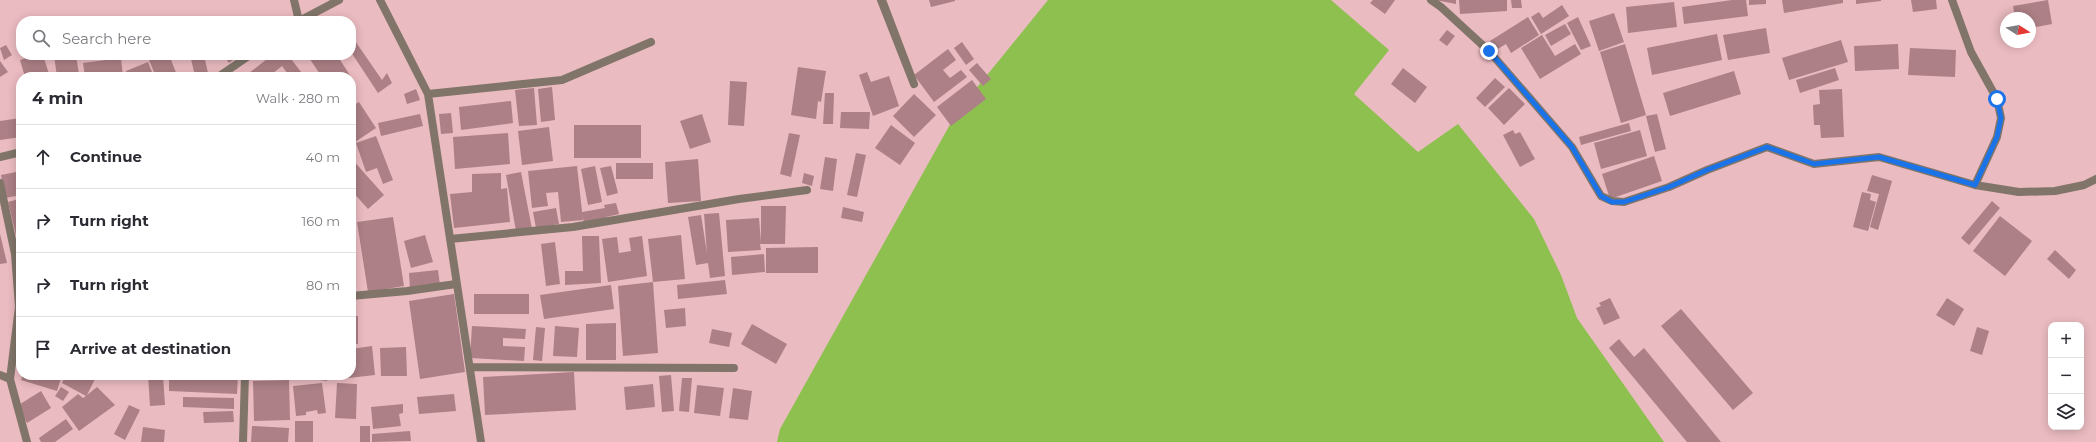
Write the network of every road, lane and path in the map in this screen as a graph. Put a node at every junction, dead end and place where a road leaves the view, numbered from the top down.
1 (294, 0) edge
2 (339, 0) edge
3 (380, 0) edge
4 (881, 0) edge
5 (1430, 0) edge
6 (1952, 0) edge
7 (298, 16) edge
8 (309, 16) edge
9 (651, 42) dead end
10 (243, 60) edge
11 (225, 72) edge
12 (428, 94) junction
13 (16, 153) edge
14 (0, 157) edge
15 (2096, 179) edge
16 (0, 183) edge
17 (1975, 185) junction
18 (807, 190) dead end
19 (450, 239) junction
20 (16, 267) edge
21 (456, 284) junction
22 (356, 296) edge
23 (16, 331) edge
24 (470, 367) junction
25 (734, 368) dead end
26 (0, 375) edge
27 (10, 379) junction
28 (245, 380) edge
29 (27, 442) edge
30 (243, 442) edge
31 (481, 442) edge

1 - 7 street
2 - 8 street
3 - 12 street
4 - 4 street
5 - 17 street
6 - 17 street
9 - 12 street
10 - 11 street
12 - 19 street
13 - 14 street
15 - 17 street
16 - 20 street
18 - 19 street
19 - 21 street
21 - 22 street
21 - 24 street
23 - 27 street
24 - 25 street
24 - 31 street
26 - 27 street
27 - 29 street
28 - 30 street

